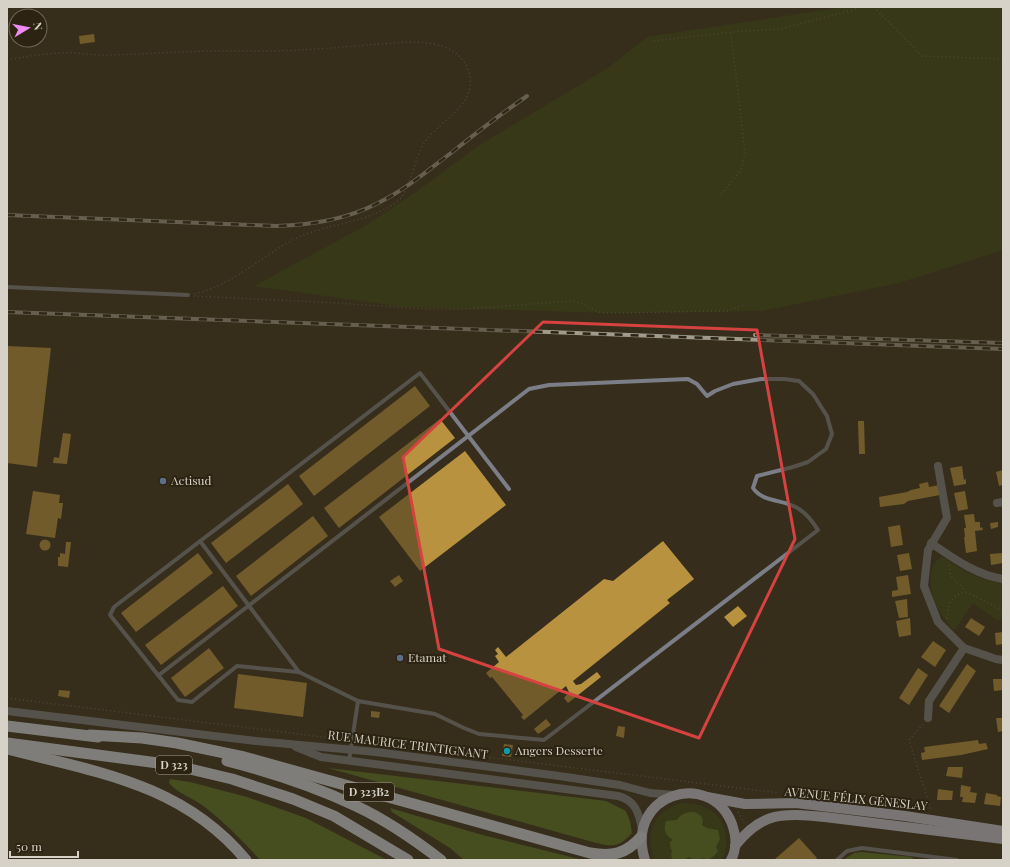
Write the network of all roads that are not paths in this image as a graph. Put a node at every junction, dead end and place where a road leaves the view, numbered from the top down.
1 (7, 287) edge
2 (188, 295) road end
3 (469, 435) junction
4 (938, 466) dead end
5 (509, 489) dead end
6 (200, 541) junction
7 (931, 543) junction
8 (1003, 579) edge
9 (249, 606) junction
10 (964, 648) junction
11 (1003, 660) edge
12 (299, 672) junction
13 (159, 676) junction
14 (358, 701) junction
15 (7, 712) edge
16 (928, 718) road end
17 (7, 726) edge
18 (90, 735) junction
19 (256, 741) junction
20 (7, 743) edge
21 (7, 749) edge
22 (351, 749) junction
23 (349, 761) junction
24 (675, 795) junction
25 (707, 797) junction
26 (1003, 831) edge
27 (641, 833) junction
28 (1003, 839) edge
29 (735, 846) junction
30 (246, 860) edge
31 (408, 860) edge
32 (441, 860) edge
33 (623, 860) edge
34 (645, 860) edge
35 (731, 860) edge
36 (837, 860) edge
37 (956, 860) edge

1 - 2 lane
3 - 5 lane
3 - 6 lane
3 - 9 lane
3 - 14 lane
4 - 7 street
6 - 9 lane
6 - 13 lane
7 - 8 street
7 - 10 street
9 - 12 lane
9 - 13 lane
10 - 11 street
10 - 16 street
12 - 13 lane
12 - 14 lane
14 - 22 lane
15 - 19 street, RUE MAURICE TRINTIGNANT
17 - 18 highway, D 323
18 - 27 highway, D 323B2
18 - 32 highway, D 323
19 - 22 street, RUE MAURICE TRINTIGNANT
19 - 23 street, RUE MAURICE TRINTIGNANT
20 - 31 highway, D 323
21 - 30 highway
22 - 23 lane
22 - 24 street, RUE MAURICE TRINTIGNANT
23 - 27 street, RUE MAURICE TRINTIGNANT
24 - 25 main road, AVENUE FÉLIX GÉNESLAY
24 - 27 main road
25 - 26 main road, AVENUE FÉLIX GÉNESLAY
25 - 29 main road
27 - 33 highway
27 - 34 main road
28 - 29 main road, AVENUE FÉLIX GÉNESLAY
29 - 35 main road
36 - 37 lane

